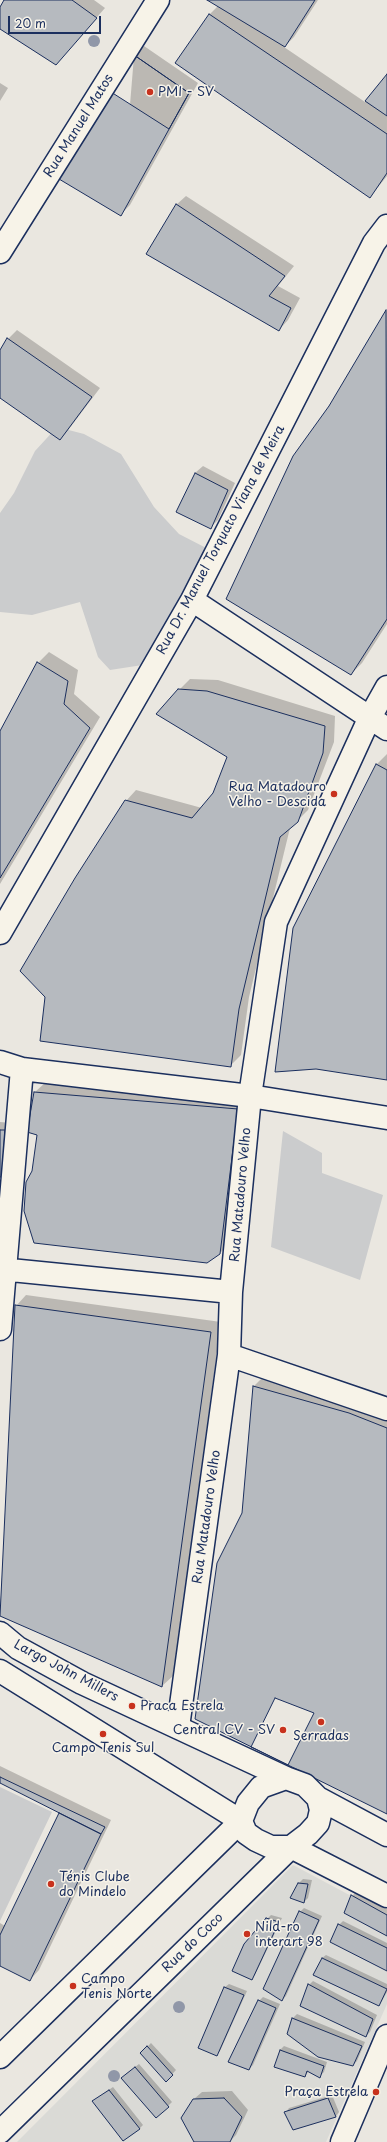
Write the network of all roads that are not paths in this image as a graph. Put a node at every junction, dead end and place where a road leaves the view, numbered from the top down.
1 (158, 0) edge
2 (383, 240) edge
3 (0, 252) edge
4 (192, 600) junction
5 (387, 687) edge
6 (378, 724) edge
7 (0, 933) edge
8 (0, 1062) edge
9 (22, 1069) junction
10 (250, 1096) junction
11 (387, 1118) edge
12 (3, 1268) edge
13 (231, 1292) junction
14 (0, 1329) edge
15 (229, 1355) junction
16 (387, 1410) edge
17 (0, 1633) edge
18 (0, 1671) edge
19 (0, 1679) edge
20 (31, 1690) junction
21 (178, 1727) junction
22 (286, 1778) junction
23 (318, 1798) junction
24 (241, 1821) junction
25 (387, 1834) edge
26 (291, 1847) junction
27 (387, 1896) edge
28 (387, 2036) edge
29 (0, 2057) edge
30 (0, 2132) edge
31 (342, 2142) edge

1 - 3 street, Rua Manuel Matos
2 - 4 street, Rua Dr. Manuel Torquato Viana de Meira
4 - 6 street
4 - 7 street, Rua Dr. Manuel Torquato Viana de Meira
5 - 6 street, Rua Matadouro Velho
6 - 10 street, Rua Matadouro Velho
8 - 9 street
9 - 10 street
9 - 12 street
10 - 11 street
10 - 13 street, Rua Matadouro Velho
12 - 13 street
12 - 14 street
13 - 15 street, Rua Matadouro Velho
15 - 16 street
15 - 21 street, Rua Matadouro Velho
17 - 21 street, Largo John Millers
18 - 20 street
19 - 20 street
20 - 24 street
21 - 22 street, Largo John Millers
22 - 23 street
22 - 24 street
23 - 25 street
23 - 26 street, Rua do Coco
24 - 26 street
24 - 29 street
26 - 27 street
26 - 30 street, Rua do Coco
28 - 31 street

